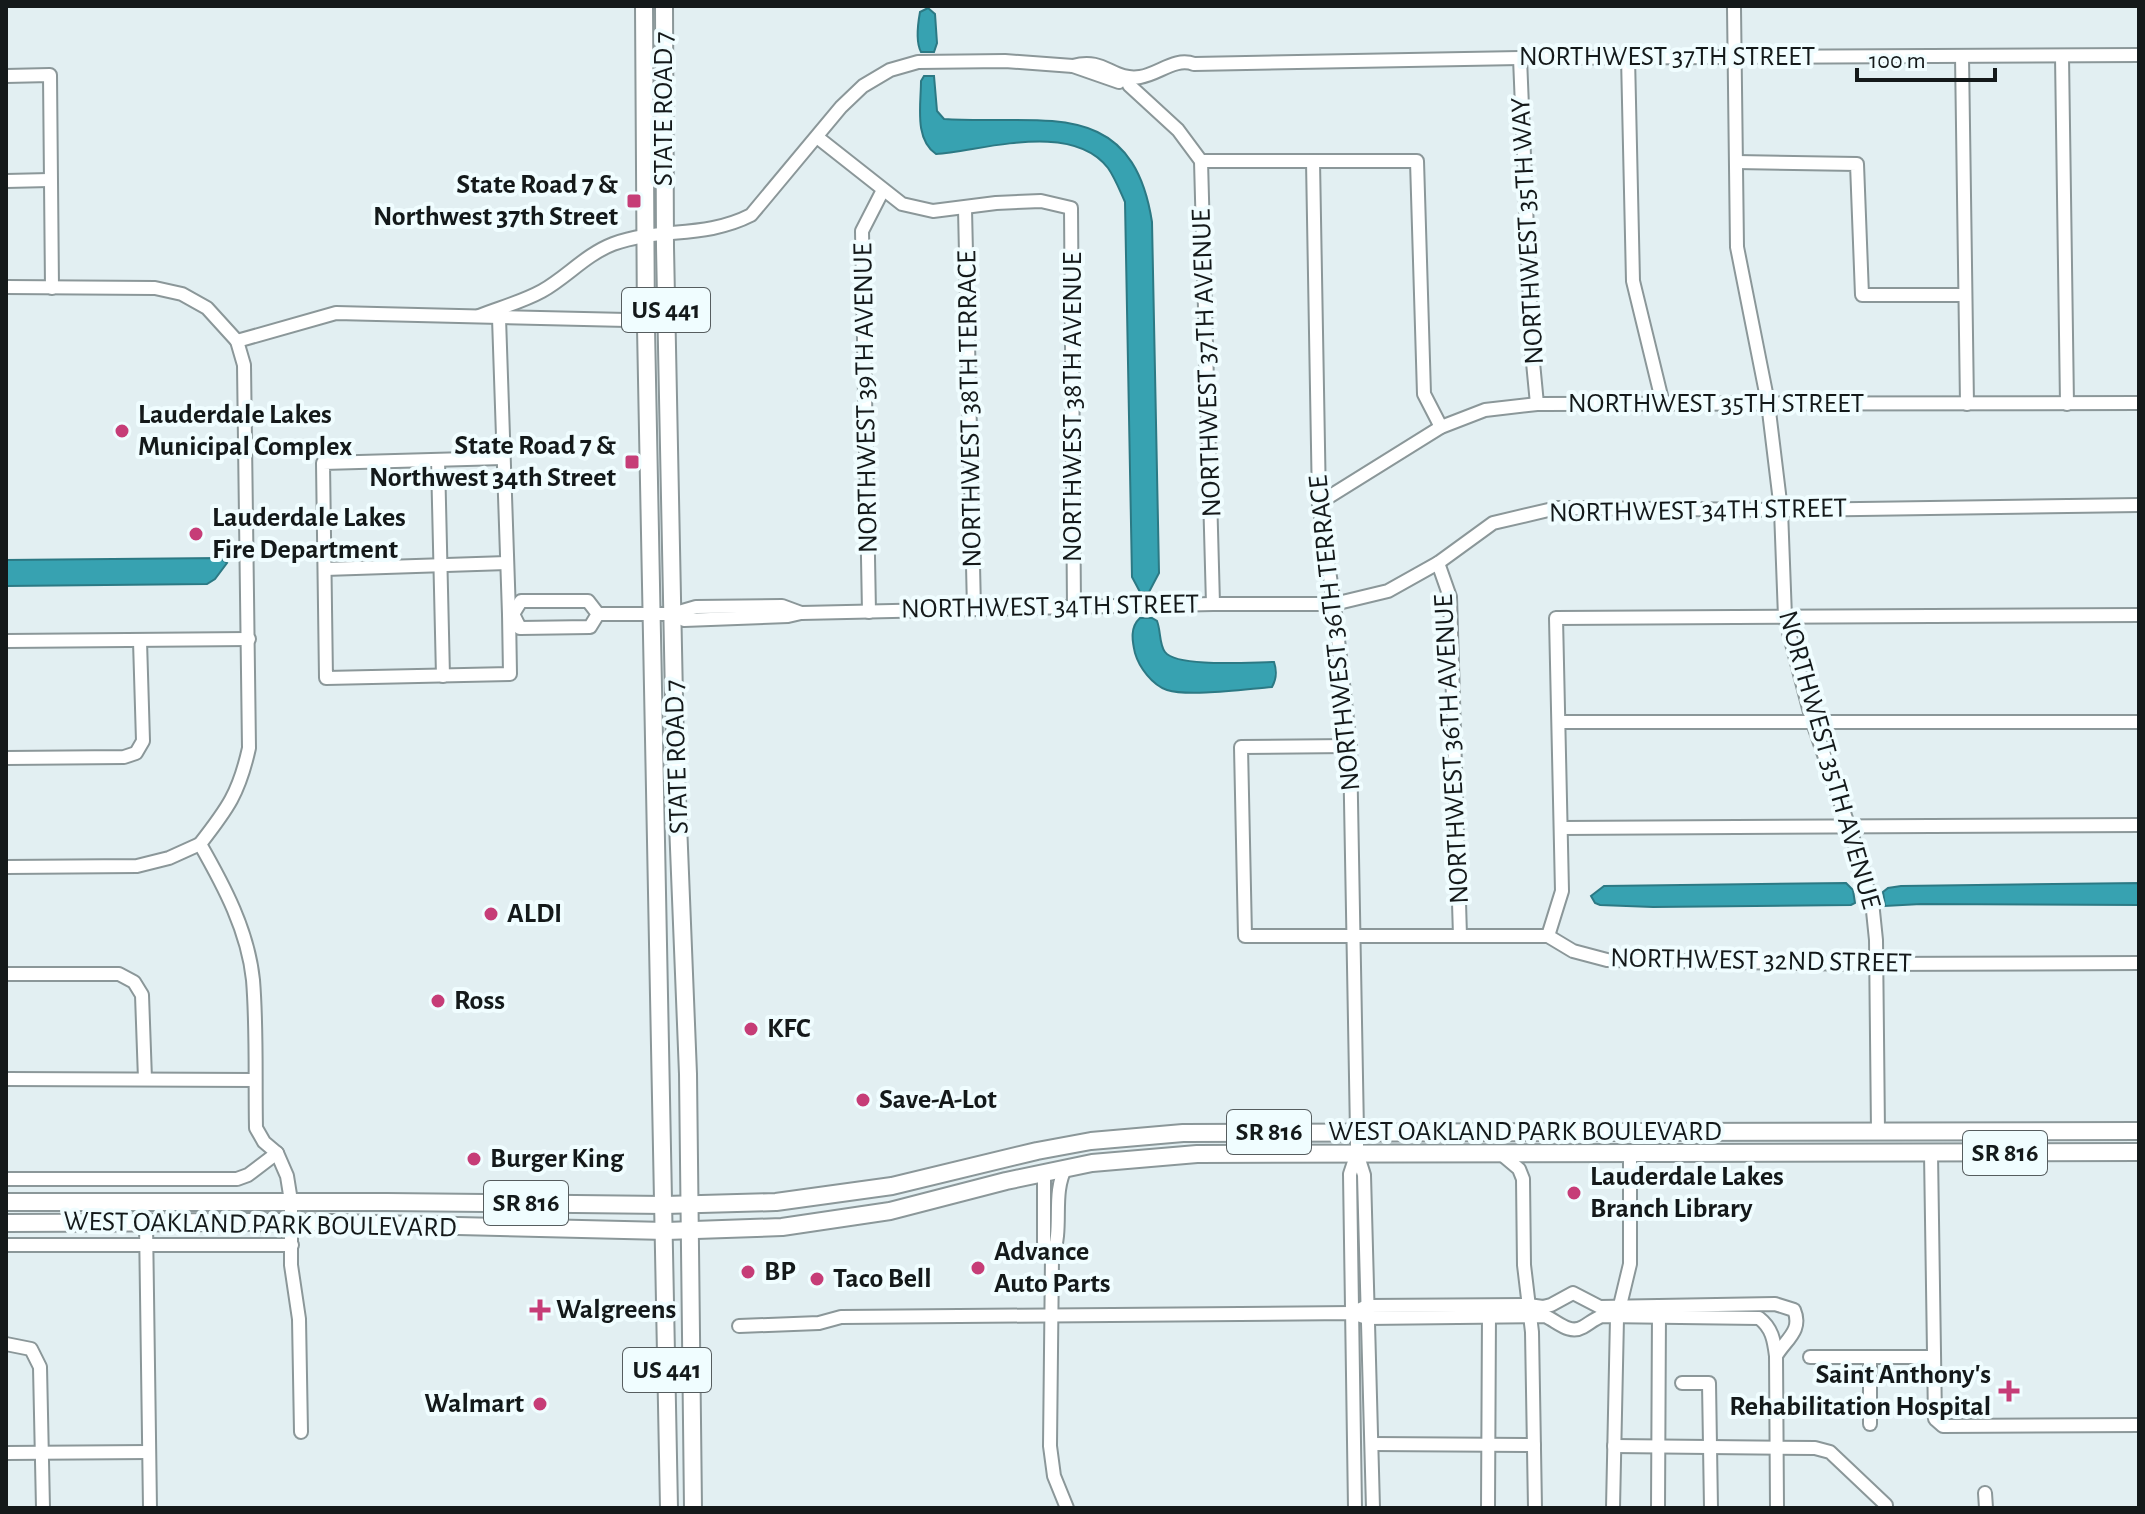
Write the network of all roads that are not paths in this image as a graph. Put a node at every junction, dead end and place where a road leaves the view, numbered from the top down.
1 (644, 6) edge
2 (664, 6) edge
3 (1734, 8) dead end
4 (2139, 55) edge
5 (1962, 56) junction
6 (2062, 56) junction
7 (1628, 57) junction
8 (1735, 57) junction
9 (1520, 58) junction
10 (6, 76) edge
11 (1143, 79) junction
12 (1128, 81) junction
13 (1178, 130) junction
14 (817, 137) junction
15 (1201, 161) junction
16 (1313, 161) junction
17 (1736, 162) junction
18 (50, 180) junction
19 (6, 181) edge
20 (883, 190) junction
21 (965, 209) junction
22 (665, 234) junction
23 (645, 236) junction
24 (6, 287) edge
25 (52, 288) junction
26 (1964, 295) junction
27 (479, 316) junction
28 (499, 318) junction
29 (646, 328) junction
30 (237, 341) junction
31 (1768, 403) junction
32 (2139, 403) edge
33 (1537, 404) junction
34 (1663, 404) junction
35 (1967, 404) junction
36 (2067, 404) junction
37 (1441, 427) junction
38 (503, 458) junction
39 (438, 460) junction
40 (1319, 503) junction
41 (2139, 505) edge
42 (1781, 510) junction
43 (507, 563) junction
44 (1438, 563) junction
45 (440, 566) junction
46 (325, 569) junction
47 (1213, 604) junction
48 (1334, 604) junction
49 (1074, 607) junction
50 (974, 609) junction
51 (869, 612) junction
52 (511, 614) junction
53 (598, 614) junction
54 (672, 614) junction
55 (652, 615) junction
56 (2139, 615) edge
57 (1785, 617) junction
58 (249, 639) junction
59 (6, 641) edge
60 (140, 641) junction
61 (443, 676) junction
62 (1812, 720) junction
63 (1560, 722) junction
64 (2139, 722) edge
65 (1350, 746) junction
66 (6, 758) edge
67 (657, 800) junction
68 (1850, 825) junction
69 (2139, 825) edge
70 (1561, 828) junction
71 (200, 844) junction
72 (6, 867) edge
73 (682, 909) junction
74 (1354, 935) junction
75 (1460, 936) junction
76 (1548, 936) junction
77 (2139, 963) edge
78 (1877, 964) junction
79 (6, 974) edge
80 (6, 1079) edge
81 (145, 1079) junction
82 (255, 1080) junction
83 (2139, 1131) edge
84 (1357, 1132) junction
85 (1629, 1132) junction
86 (1648, 1132) junction
87 (1878, 1132) junction
88 (1067, 1146) junction
89 (1601, 1152) junction
90 (2139, 1152) edge
91 (277, 1153) junction
92 (1357, 1153) junction
93 (1500, 1153) junction
94 (1630, 1153) junction
95 (1846, 1153) junction
96 (1931, 1153) junction
97 (1066, 1167) junction
98 (1044, 1172) junction
99 (6, 1179) edge
100 (145, 1180) junction
101 (291, 1201) junction
102 (6, 1202) edge
103 (145, 1202) junction
104 (665, 1205) junction
105 (690, 1205) junction
106 (291, 1222) junction
107 (6, 1223) edge
108 (146, 1223) junction
109 (666, 1231) junction
110 (691, 1231) junction
111 (6, 1245) edge
112 (146, 1245) junction
113 (292, 1245) junction
114 (1052, 1257) junction
115 (1775, 1304) junction
116 (1621, 1305) junction
117 (1489, 1311) junction
118 (1529, 1311) junction
119 (1659, 1311) junction
120 (1367, 1312) junction
121 (1352, 1313) junction
122 (1052, 1315) junction
123 (1617, 1318) junction
124 (1759, 1318) junction
125 (739, 1326) dead end
126 (6, 1344) edge
127 (1776, 1356) junction
128 (1810, 1357) dead end
129 (1870, 1357) junction
130 (1933, 1357) junction
131 (1682, 1383) dead end
132 (1870, 1424) dead end
133 (2139, 1425) edge
134 (301, 1432) dead end
135 (1372, 1444) junction
136 (1534, 1445) junction
137 (1657, 1445) junction
138 (1710, 1445) junction
139 (1490, 1446) junction
140 (1614, 1446) junction
141 (1777, 1446) junction
142 (42, 1452) junction
143 (149, 1452) junction
144 (6, 1453) edge
145 (1985, 1493) dead end
146 (43, 1508) edge
147 (150, 1508) edge
148 (669, 1508) edge
149 (693, 1508) edge
150 (1067, 1508) edge
151 (1355, 1508) edge
152 (1373, 1508) edge
153 (1488, 1508) edge
154 (1535, 1508) edge
155 (1613, 1508) edge
156 (1658, 1508) edge
157 (1711, 1508) edge
158 (1777, 1508) edge
159 (1886, 1508) edge
160 (1986, 1508) edge

1 - 23 main road, STATE ROAD 7 / US 441
2 - 22 main road, STATE ROAD 7 / US 441
3 - 8 street, NORTHWEST 35TH AVENUE
4 - 6 street, NORTHWEST 37TH STREET
5 - 6 street, NORTHWEST 37TH STREET
5 - 8 street, NORTHWEST 37TH STREET
5 - 26 street
6 - 36 street
7 - 8 street, NORTHWEST 37TH STREET
7 - 9 street, NORTHWEST 37TH STREET
7 - 34 street
8 - 17 street, NORTHWEST 35TH AVENUE
9 - 11 street, NORTHWEST 37TH STREET
9 - 33 street, NORTHWEST 35TH WAY
10 - 18 street
11 - 12 street, NORTHWEST 37TH STREET
11 - 13 street
12 - 13 street
12 - 14 street, NORTHWEST 37TH STREET
13 - 15 street
14 - 20 street
14 - 22 street, NORTHWEST 37TH STREET
15 - 16 street
15 - 47 street, NORTHWEST 37TH AVENUE
16 - 37 street
16 - 40 street, NORTHWEST 36TH TERRACE
17 - 26 street
17 - 31 street, NORTHWEST 35TH AVENUE
18 - 19 street
18 - 25 street
20 - 21 street
20 - 51 street, NORTHWEST 39TH AVENUE
21 - 49 street, NORTHWEST 38TH AVENUE
21 - 50 street, NORTHWEST 38TH TERRACE
22 - 23 street, NORTHWEST 37TH STREET
22 - 54 main road, STATE ROAD 7 / US 441
23 - 27 street, NORTHWEST 37TH STREET
23 - 29 main road, STATE ROAD 7 / US 441
24 - 25 street
25 - 30 street
26 - 35 street
27 - 28 street
27 - 30 street
28 - 29 street
28 - 38 street
29 - 55 main road, STATE ROAD 7 / US 441
30 - 58 street
31 - 34 street, NORTHWEST 35TH STREET
31 - 35 street, NORTHWEST 35TH STREET
31 - 42 street, NORTHWEST 35TH AVENUE
32 - 36 street, NORTHWEST 35TH STREET
33 - 34 street, NORTHWEST 35TH STREET
33 - 37 street, NORTHWEST 35TH STREET
35 - 36 street, NORTHWEST 35TH STREET
37 - 40 street, NORTHWEST 35TH STREET
38 - 39 street
38 - 43 street
39 - 45 street
39 - 46 street
40 - 48 street, NORTHWEST 36TH TERRACE
41 - 42 street, NORTHWEST 34TH STREET
42 - 44 street, NORTHWEST 34TH STREET
42 - 57 street, NORTHWEST 35TH AVENUE
43 - 45 street
43 - 52 street
44 - 48 street, NORTHWEST 34TH STREET
44 - 75 street, NORTHWEST 36TH AVENUE
45 - 46 street
45 - 61 street
46 - 61 street
47 - 48 street, NORTHWEST 34TH STREET
47 - 49 street, NORTHWEST 34TH STREET
48 - 65 street, NORTHWEST 36TH TERRACE
49 - 50 street, NORTHWEST 34TH STREET
50 - 51 street, NORTHWEST 34TH STREET
51 - 54 street, NORTHWEST 34TH STREET
52 - 53 street, NORTHWEST 34TH STREET
52 - 53 street, NORTHWEST 34TH STREET
52 - 61 street
53 - 55 street, NORTHWEST 34TH STREET
54 - 55 street, NORTHWEST 34TH STREET
54 - 73 main road, STATE ROAD 7 / US 441
55 - 67 main road, STATE ROAD 7 / US 441
56 - 57 street
57 - 62 street, NORTHWEST 35TH AVENUE
57 - 63 street
58 - 60 street
58 - 71 street
59 - 60 street
60 - 66 street
62 - 63 street
62 - 64 street
62 - 68 street, NORTHWEST 35TH AVENUE
63 - 70 street
65 - 74 street, NORTHWEST 36TH TERRACE
65 - 74 street, NORTHWEST 32ND STREET
67 - 73 main road
67 - 104 main road, STATE ROAD 7 / US 441
68 - 69 street
68 - 70 street
68 - 78 street, NORTHWEST 35TH AVENUE
70 - 76 street
71 - 72 street
71 - 82 street
73 - 105 main road, STATE ROAD 7 / US 441
74 - 75 street, NORTHWEST 32ND STREET
74 - 84 street, NORTHWEST 36TH TERRACE
75 - 76 street, NORTHWEST 32ND STREET
76 - 78 street, NORTHWEST 32ND STREET
77 - 78 street, NORTHWEST 32ND STREET
78 - 87 street, NORTHWEST 35TH AVENUE
79 - 81 street
80 - 81 street
81 - 82 street
82 - 91 street
83 - 87 main road, WEST OAKLAND PARK BOULEVARD / SR 816
84 - 85 main road, WEST OAKLAND PARK BOULEVARD / SR 816
84 - 88 main road, WEST OAKLAND PARK BOULEVARD / SR 816
84 - 92 street, NORTHWEST 36TH TERRACE
85 - 86 main road, WEST OAKLAND PARK BOULEVARD / SR 816
85 - 89 main road
86 - 87 main road, WEST OAKLAND PARK BOULEVARD / SR 816
86 - 94 main road
87 - 95 main road
88 - 98 main road
88 - 105 main road, WEST OAKLAND PARK BOULEVARD / SR 816
89 - 93 main road, WEST OAKLAND PARK BOULEVARD / SR 816
89 - 94 main road, WEST OAKLAND PARK BOULEVARD / SR 816
90 - 96 main road, WEST OAKLAND PARK BOULEVARD / SR 816
91 - 100 street
91 - 101 street
92 - 93 main road, WEST OAKLAND PARK BOULEVARD / SR 816
92 - 97 main road, WEST OAKLAND PARK BOULEVARD / SR 816
92 - 120 street, NORTHWEST 36TH TERRACE
92 - 121 street, NORTHWEST 36TH TERRACE
93 - 118 street
94 - 95 main road, WEST OAKLAND PARK BOULEVARD / SR 816
94 - 116 street
95 - 96 main road, WEST OAKLAND PARK BOULEVARD / SR 816
96 - 130 street
97 - 98 main road, WEST OAKLAND PARK BOULEVARD / SR 816
97 - 114 street
98 - 110 main road, WEST OAKLAND PARK BOULEVARD / SR 816
98 - 114 street
99 - 100 street
100 - 103 street
101 - 103 main road, WEST OAKLAND PARK BOULEVARD / SR 816
101 - 104 main road, WEST OAKLAND PARK BOULEVARD / SR 816
101 - 106 street
102 - 103 main road, WEST OAKLAND PARK BOULEVARD / SR 816
104 - 105 main road, WEST OAKLAND PARK BOULEVARD / SR 816
104 - 109 main road, STATE ROAD 7 / US 441
105 - 110 main road, STATE ROAD 7 / US 441
106 - 108 main road, WEST OAKLAND PARK BOULEVARD / SR 816
106 - 109 main road, WEST OAKLAND PARK BOULEVARD / SR 816
106 - 113 street
107 - 108 main road, WEST OAKLAND PARK BOULEVARD / SR 816
108 - 112 street
109 - 110 main road, WEST OAKLAND PARK BOULEVARD / SR 816
109 - 148 main road, STATE ROAD 7 / US 441
110 - 149 main road, STATE ROAD 7 / US 441
111 - 112 street
112 - 113 street
112 - 143 street
113 - 134 street
114 - 122 street
115 - 119 street
115 - 124 street
115 - 127 street
116 - 118 street
116 - 119 street
116 - 123 street
117 - 118 street
117 - 120 street
117 - 139 street
118 - 123 street
118 - 136 street
119 - 123 street
119 - 124 street
119 - 137 street
120 - 121 street
120 - 135 street, NORTHWEST 36TH TERRACE
121 - 122 street
121 - 151 street, NORTHWEST 36TH TERRACE
122 - 125 street
122 - 150 street
123 - 140 street
124 - 127 street
126 - 142 street
127 - 141 street
128 - 129 street
129 - 130 street
129 - 132 street
130 - 133 street
131 - 138 street
135 - 139 street
135 - 152 street, NORTHWEST 36TH TERRACE
136 - 139 street
136 - 154 street
137 - 138 street
137 - 140 street
137 - 156 street
138 - 141 street
138 - 157 street
139 - 153 street
140 - 155 street
141 - 158 street
141 - 159 street
142 - 143 street
142 - 144 street
142 - 146 street
143 - 147 street
145 - 160 street

